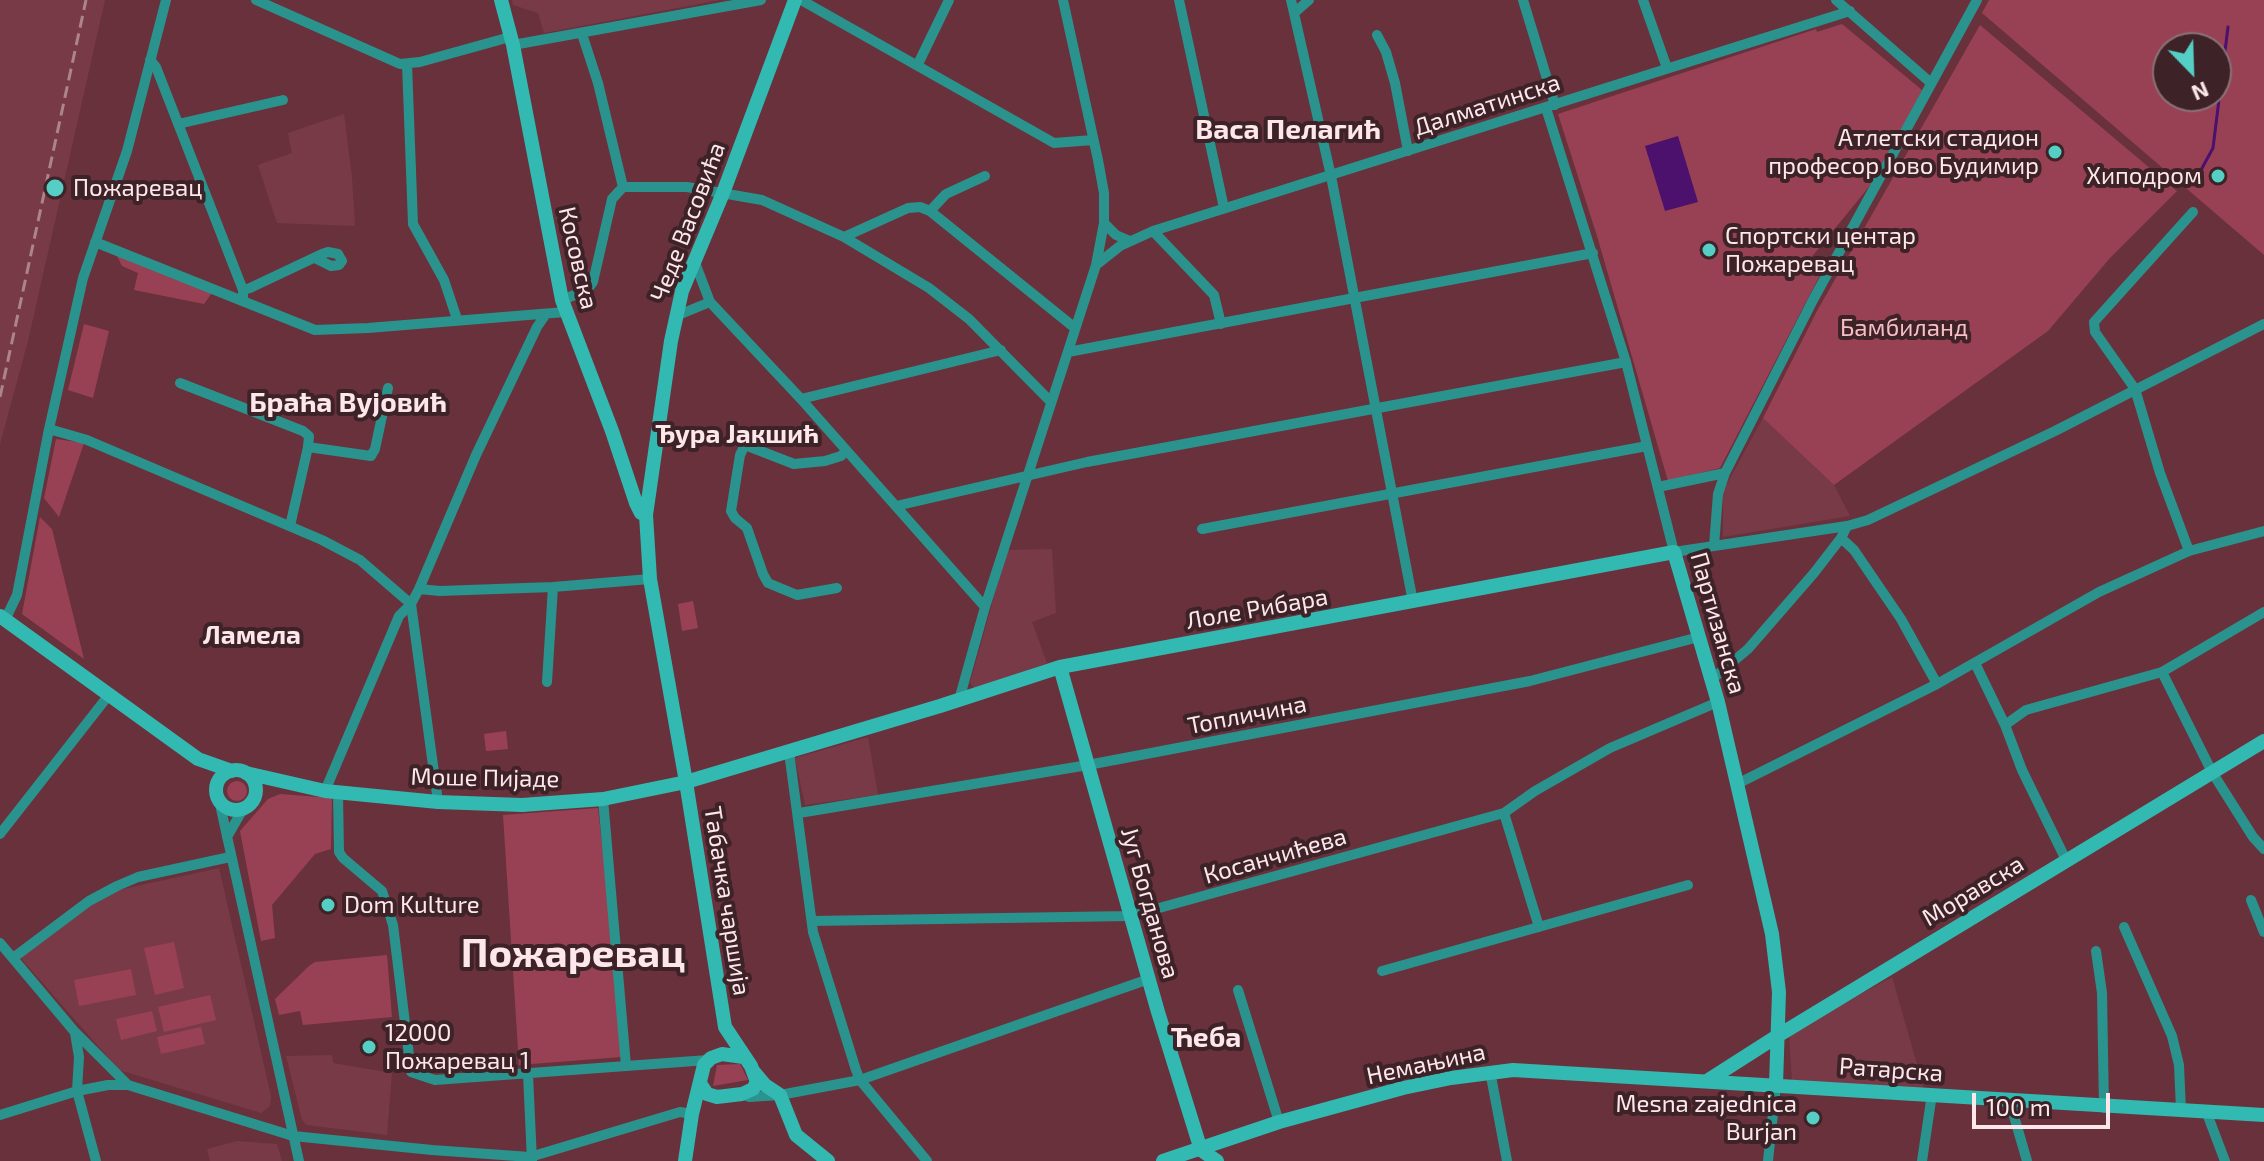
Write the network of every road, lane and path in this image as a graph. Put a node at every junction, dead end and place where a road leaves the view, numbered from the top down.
1 (166, 0) edge
2 (256, 0) edge
3 (501, 0) edge
4 (761, 0) edge
5 (795, 0) edge
6 (801, 0) edge
7 (949, 0) edge
8 (1063, 0) edge
9 (1179, 0) edge
10 (1291, 0) edge
11 (1309, 0) edge
12 (1523, 0) edge
13 (1643, 0) edge
14 (1836, 0) edge
15 (1977, 0) edge
16 (1850, 11) junction
17 (1294, 13) junction
18 (582, 34) junction
19 (1377, 35) dead end
20 (512, 41) junction
21 (150, 60) junction
22 (407, 64) junction
23 (918, 64) junction
24 (1667, 68) junction
25 (1931, 83) junction
26 (283, 100) dead end
27 (1550, 106) junction
28 (178, 124) junction
29 (1093, 140) junction
30 (1408, 151) junction
31 (985, 176) dead end
32 (1331, 176) junction
33 (623, 187) junction
34 (723, 193) junction
35 (1224, 208) junction
36 (930, 211) junction
37 (2193, 212) dead end
38 (1104, 223) junction
39 (1153, 231) junction
40 (844, 237) junction
41 (1130, 241) junction
42 (95, 242) junction
43 (1593, 253) junction
44 (315, 258) dead end
45 (694, 260) junction
46 (1096, 265) junction
47 (243, 295) junction
48 (1355, 298) junction
49 (710, 302) junction
50 (563, 306) junction
51 (546, 314) junction
52 (676, 316) junction
53 (457, 319) junction
54 (1221, 324) junction
55 (2264, 324) edge
56 (1075, 328) junction
57 (1001, 350) junction
58 (1068, 352) junction
59 (1626, 362) junction
60 (180, 383) dead end
61 (388, 388) dead end
62 (2135, 389) junction
63 (801, 399) junction
64 (1050, 401) junction
65 (1377, 408) junction
66 (49, 429) junction
67 (1647, 446) junction
68 (308, 447) junction
69 (846, 451) junction
70 (650, 473) junction
71 (1725, 473) junction
72 (1027, 474) junction
73 (627, 476) junction
74 (1658, 487) junction
75 (1392, 494) junction
76 (896, 506) junction
77 (646, 515) junction
78 (290, 526) junction
79 (1847, 526) junction
80 (1202, 529) dead end
81 (2264, 531) edge
82 (1841, 538) junction
83 (1714, 546) junction
84 (2189, 551) junction
85 (1674, 552) junction
86 (650, 579) junction
87 (553, 587) junction
88 (837, 588) dead end
89 (419, 589) junction
90 (1413, 602) junction
91 (411, 604) junction
92 (985, 607) junction
93 (2264, 612) edge
94 (3, 618) edge
95 (1699, 637) junction
96 (1975, 663) junction
97 (1060, 667) junction
98 (2162, 672) junction
99 (1711, 680) junction
100 (547, 682) dead end
101 (1937, 684) junction
102 (108, 696) junction
103 (959, 700) junction
104 (1718, 702) junction
105 (2005, 725) junction
106 (2264, 741) edge
107 (789, 752) junction
108 (198, 759) junction
109 (1088, 765) junction
110 (239, 772) junction
111 (2212, 772) junction
112 (283, 782) junction
113 (686, 782) junction
114 (1737, 784) junction
115 (331, 792) junction
116 (218, 795) junction
117 (255, 796) junction
118 (603, 799) junction
119 (438, 802) junction
120 (243, 809) junction
121 (799, 813) junction
122 (1504, 813) junction
123 (0, 834) edge
124 (227, 837) junction
125 (2264, 849) edge
126 (230, 857) junction
127 (2066, 860) junction
128 (1688, 885) dead end
129 (2251, 900) dead end
130 (1130, 916) junction
131 (812, 921) junction
132 (1539, 927) junction
133 (2124, 927) dead end
134 (2264, 932) edge
135 (0, 943) edge
136 (2096, 951) dead end
137 (13, 958) junction
138 (1382, 971) dead end
139 (1149, 979) junction
140 (1238, 990) dead end
141 (725, 1027) junction
142 (74, 1031) junction
143 (1779, 1035) junction
144 (743, 1057) junction
145 (711, 1058) junction
146 (626, 1066) junction
147 (754, 1071) junction
148 (1490, 1071) junction
149 (528, 1074) junction
150 (860, 1080) junction
151 (1706, 1082) junction
152 (128, 1085) junction
153 (701, 1085) junction
154 (1776, 1085) junction
155 (77, 1091) junction
156 (742, 1094) junction
157 (1932, 1094) junction
158 (780, 1095) junction
159 (717, 1097) junction
160 (2009, 1099) junction
161 (2104, 1108) junction
162 (2181, 1110) junction
163 (2206, 1111) junction
164 (692, 1114) junction
165 (0, 1115) edge
166 (2264, 1115) edge
167 (1279, 1122) junction
168 (293, 1136) junction
169 (1201, 1149) junction
170 (531, 1159) edge
171 (96, 1161) edge
172 (299, 1161) edge
173 (685, 1161) edge
174 (828, 1161) edge
175 (927, 1161) edge
176 (1163, 1161) edge
177 (1217, 1161) edge
178 (1507, 1161) edge
179 (1768, 1161) edge
180 (1922, 1161) edge
181 (2027, 1161) edge
182 (2225, 1161) edge

1 - 21 street
2 - 22 street
3 - 20 street, Косовска
4 - 18 street
5 - 34 street, Чеде Васовића
6 - 23 street
7 - 23 street
8 - 29 street
9 - 35 street
10 - 17 street
11 - 17 street
12 - 27 street, Партизанска
13 - 24 street
14 - 16 street
15 - 25 street
16 - 24 street, Далматинска
16 - 25 street
17 - 32 street
18 - 20 street
18 - 33 street
19 - 30 street
20 - 22 street
20 - 50 street, Косовска
21 - 28 street
21 - 42 street
22 - 53 street
23 - 29 street
24 - 27 street, Далматинска
25 - 71 street
26 - 28 street
27 - 30 street, Далматинска
27 - 43 street, Партизанска
28 - 47 street
29 - 38 street
30 - 32 street, Далматинска
31 - 36 street
32 - 35 street, Далматинска
32 - 48 street
33 - 34 street
33 - 50 street
34 - 40 street
34 - 45 street, Чеде Васовића
35 - 39 street, Далматинска
36 - 40 street
36 - 56 street
37 - 62 street
38 - 41 street
38 - 46 street
39 - 41 street, Далматинска
39 - 54 street
40 - 57 street
41 - 46 street, Далматинска
42 - 47 street
42 - 66 street
43 - 48 street
43 - 59 street, Партизанска
44 - 47 street
45 - 49 street
45 - 52 street, Чеде Васовића
46 - 56 street
47 - 53 street
48 - 54 street
48 - 65 street
49 - 52 street
49 - 63 street
50 - 51 street
50 - 73 street, Косовска
51 - 53 street
51 - 89 street
52 - 70 street, Чеде Васовића
54 - 58 street
55 - 62 street, Лоле Рибара
56 - 58 street
57 - 63 street
57 - 64 street
58 - 64 street
59 - 65 street
59 - 67 street, Партизанска
60 - 68 street
61 - 68 street
62 - 79 street, Лоле Рибара
62 - 84 street
63 - 69 street
64 - 72 street
65 - 72 street
65 - 75 street
66 - 78 street
66 - 94 street
67 - 74 street, Партизанска
67 - 75 street
68 - 78 street
69 - 76 street
69 - 88 street
70 - 73 street
70 - 77 street, Чеде Васовића
71 - 74 street
71 - 83 street
72 - 76 street
72 - 92 street
73 - 77 street, Косовска
74 - 85 street, Партизанска
75 - 80 street
75 - 90 street
76 - 92 street
77 - 86 street, Табачка чаршија
78 - 91 street
79 - 82 street
79 - 83 street, Лоле Рибара
81 - 84 street
82 - 99 street
82 - 101 street
83 - 85 street, Лоле Рибара
84 - 96 street
85 - 90 street, Лоле Рибара
85 - 95 street, Партизанска
86 - 87 street
86 - 113 street, Табачка чаршија
87 - 89 street
87 - 100 street
89 - 91 street
90 - 97 street, Лоле Рибара
91 - 115 street
91 - 119 street
92 - 103 street
93 - 98 street
94 - 102 street, Моше Пијаде
95 - 99 street, Партизанска
95 - 109 street, Топличина
96 - 101 street
96 - 105 street
97 - 103 street, Лоле Рибара
97 - 109 street, Југ Богданова
98 - 105 street
98 - 111 street
99 - 104 street, Партизанска
101 - 114 street
102 - 108 street, Моше Пијаде
102 - 123 street
103 - 107 street, Лоле Рибара
104 - 114 street, Партизанска
104 - 122 street, Косанчићева
105 - 127 street
106 - 111 street, Моравска
107 - 113 street, Лоле Рибара
107 - 121 street
108 - 110 street, Моше Пијаде
108 - 116 street, Моше Пијаде
109 - 121 street, Топличина
109 - 130 street, Југ Богданова
110 - 112 street, Моше Пијаде
110 - 116 street
110 - 117 street
111 - 125 street
111 - 127 street, Моравска
112 - 115 street, Моше Пијаде
112 - 117 street
113 - 118 street, Моше Пијаде
113 - 141 street, Табачка чаршија
114 - 143 street, Партизанска
115 - 119 street, Моше Пијаде
115 - 149 street
116 - 120 street
116 - 124 street
117 - 120 street
118 - 119 street, Моше Пијаде
118 - 146 street
120 - 124 street
121 - 131 street
122 - 130 street, Косанчићева
122 - 132 street
124 - 126 street
126 - 137 street
126 - 168 street
127 - 143 street, Моравска
128 - 132 street
129 - 134 street
130 - 131 street, Косанчићева
130 - 139 street, Југ Богданова
131 - 150 street
132 - 138 street
133 - 162 street
135 - 137 street
136 - 161 street
137 - 142 street
139 - 150 street
139 - 169 street, Југ Богданова
140 - 167 street
141 - 144 street, Табачка чаршија
141 - 145 street, Табачка чаршија
142 - 152 street
142 - 155 street
143 - 151 street, Моравска
143 - 154 street, Партизанска
144 - 145 street
144 - 147 street
145 - 146 street
145 - 153 street
146 - 149 street
147 - 156 street
147 - 158 street
148 - 151 street, Немањина
148 - 167 street, Немањина
148 - 178 street
149 - 170 street
150 - 158 street
150 - 175 street
151 - 154 street, Ратарска
152 - 155 street
152 - 168 street
153 - 159 street
153 - 164 street
154 - 157 street, Ратарска
154 - 179 street, Партизанска
155 - 165 street
155 - 171 street
156 - 158 street
156 - 159 street
157 - 160 street, Ратарска
157 - 180 street
158 - 174 street
159 - 164 street
160 - 161 street, Ратарска
160 - 181 street
161 - 162 street, Ратарска
162 - 163 street, Ратарска
163 - 166 street, Ратарска
163 - 182 street
164 - 170 street
164 - 173 street
167 - 169 street, Немањина
168 - 170 street
168 - 172 street
169 - 176 street, Немањина
169 - 177 street

